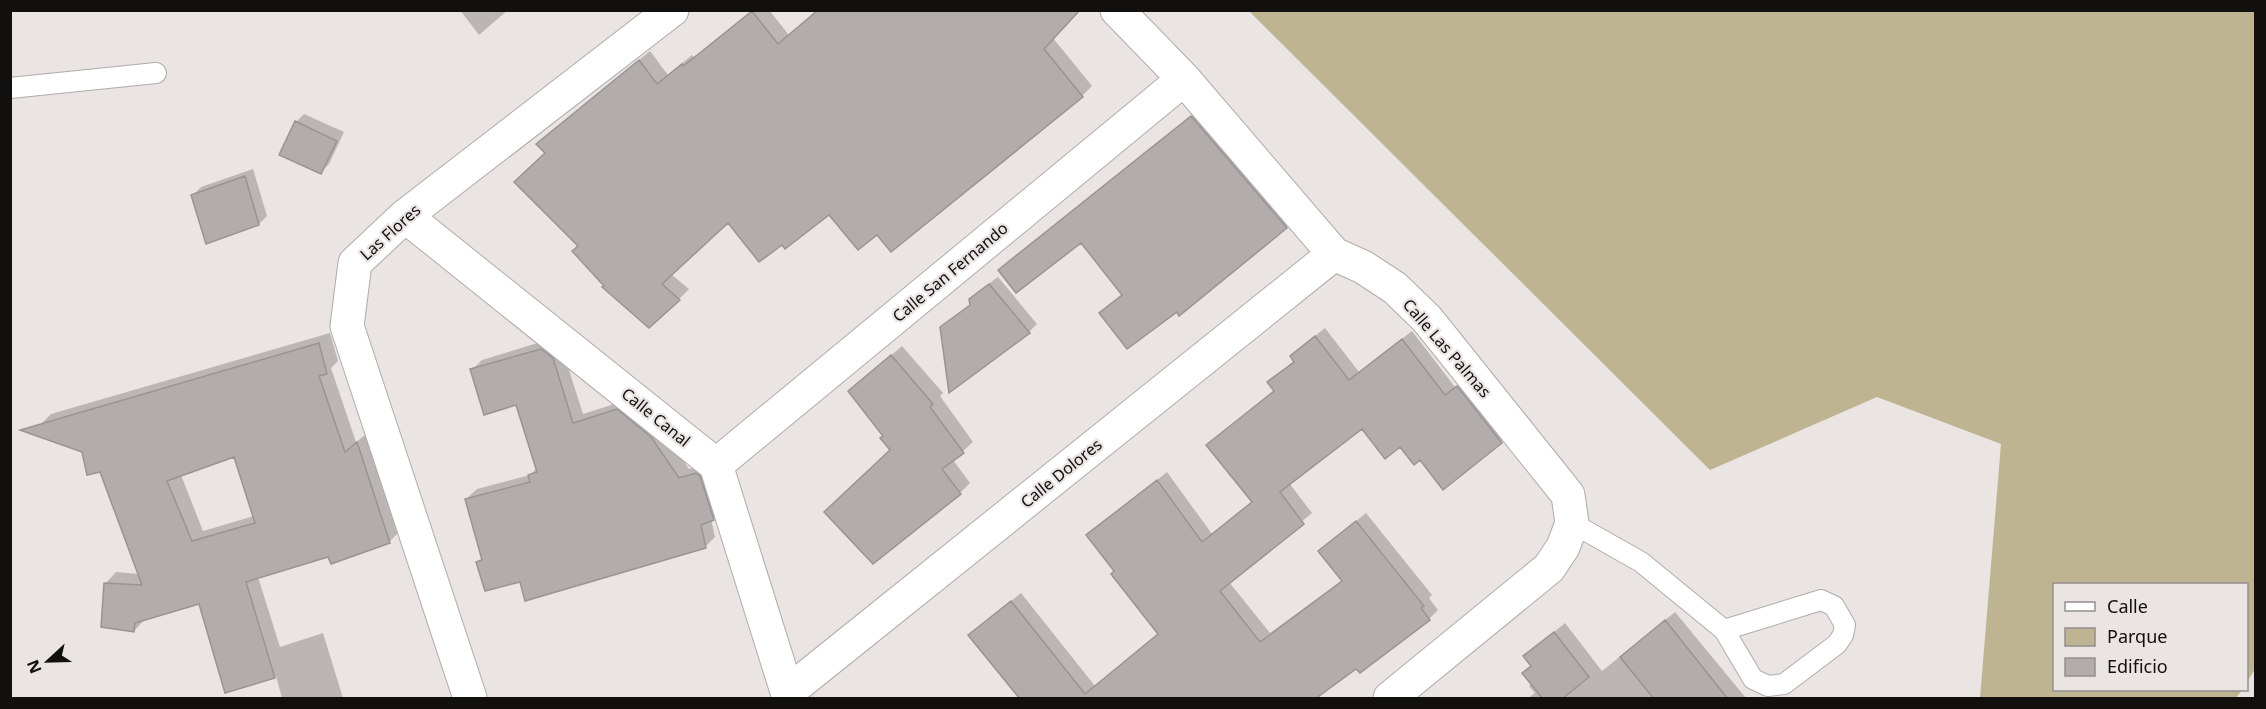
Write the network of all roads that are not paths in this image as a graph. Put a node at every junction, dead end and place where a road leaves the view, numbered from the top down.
1 (672, 10) edge
2 (1117, 10) edge
3 (156, 73) dead end
4 (1184, 79) junction
5 (10, 88) edge
6 (405, 216) junction
7 (1334, 254) junction
8 (716, 465) junction
9 (1572, 523) junction
10 (1724, 630) junction
11 (789, 695) edge
12 (470, 699) edge
13 (1390, 699) edge

1 - 6 street, Las Flores
2 - 4 street, Calle Las Palmas
3 - 5 lane
4 - 7 street, Calle Las Palmas
4 - 8 street, Calle San Fernando
6 - 8 street, Calle Canal
6 - 12 street, Las Flores
7 - 9 street, Calle Las Palmas
7 - 11 street, Calle Dolores
8 - 11 street
9 - 10 lane
9 - 13 street
10 - 10 lane

